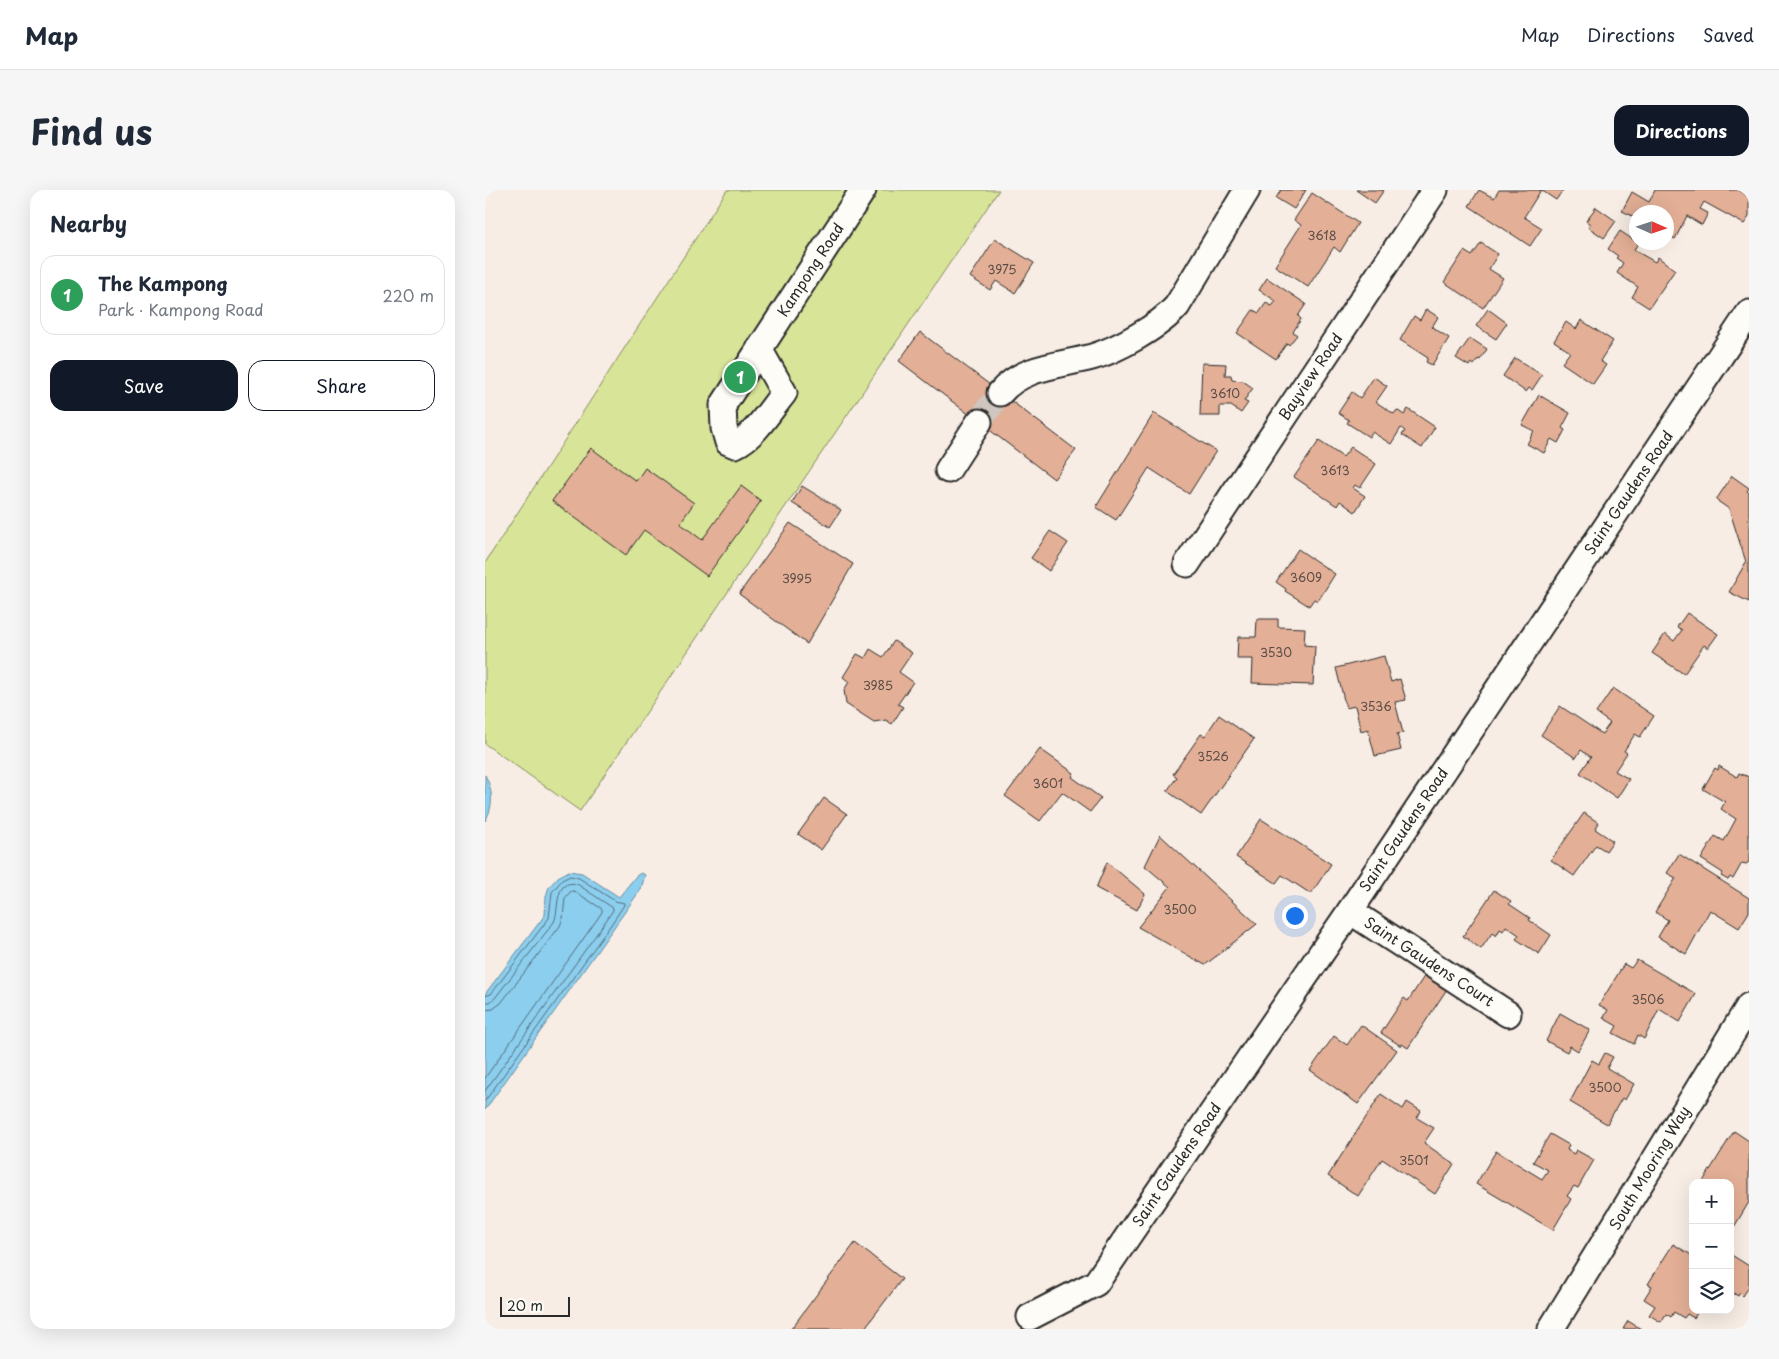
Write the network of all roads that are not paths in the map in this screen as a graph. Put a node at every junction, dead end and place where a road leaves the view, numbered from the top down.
1 (863, 190) edge
2 (1247, 190) edge
3 (1435, 190) edge
4 (1749, 312) edge
5 (759, 349) dead end
6 (1000, 393) tunnel mouth
7 (979, 422) tunnel mouth
8 (948, 470) dead end
9 (1187, 564) dead end
10 (1350, 911) junction
11 (1749, 1006) edge
12 (1508, 1014) dead end
13 (1030, 1317) dead end
14 (1551, 1329) edge

1 - 5 street, Kampong Road
2 - 6 street
3 - 9 street, Bayview Road
4 - 10 street, Saint Gaudens Road
7 - 8 street
10 - 12 street, Saint Gaudens Court
10 - 13 street, Saint Gaudens Road
11 - 14 street, South Mooring Way

